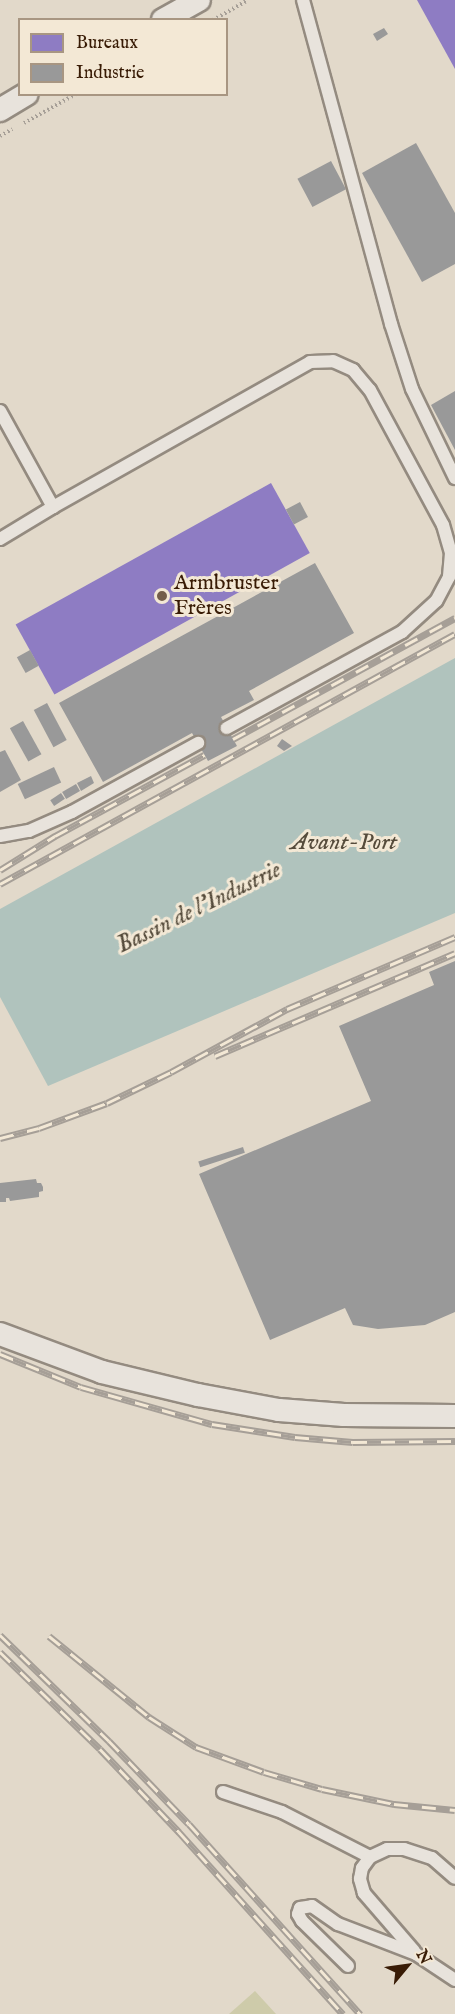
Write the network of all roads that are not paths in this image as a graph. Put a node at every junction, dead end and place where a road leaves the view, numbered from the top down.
1 (199, 0) edge
2 (303, 0) edge
3 (167, 18) edge
4 (24, 96) edge
5 (0, 110) edge
6 (0, 411) edge
7 (455, 478) edge
8 (53, 507) junction
9 (0, 539) edge
10 (226, 728) dead end
11 (198, 743) dead end
12 (0, 836) edge
13 (0, 1334) edge
14 (455, 1416) edge
15 (223, 1792) dead end
16 (370, 1857) junction
17 (455, 1878) edge
18 (416, 1954) junction
19 (348, 1966) dead end
20 (455, 1980) edge

1 - 3 street
2 - 7 lane
4 - 5 street
6 - 8 lane
8 - 9 lane
8 - 10 lane
11 - 12 lane
13 - 14 street
15 - 16 lane
16 - 17 lane
16 - 18 lane
18 - 19 lane
18 - 20 lane

